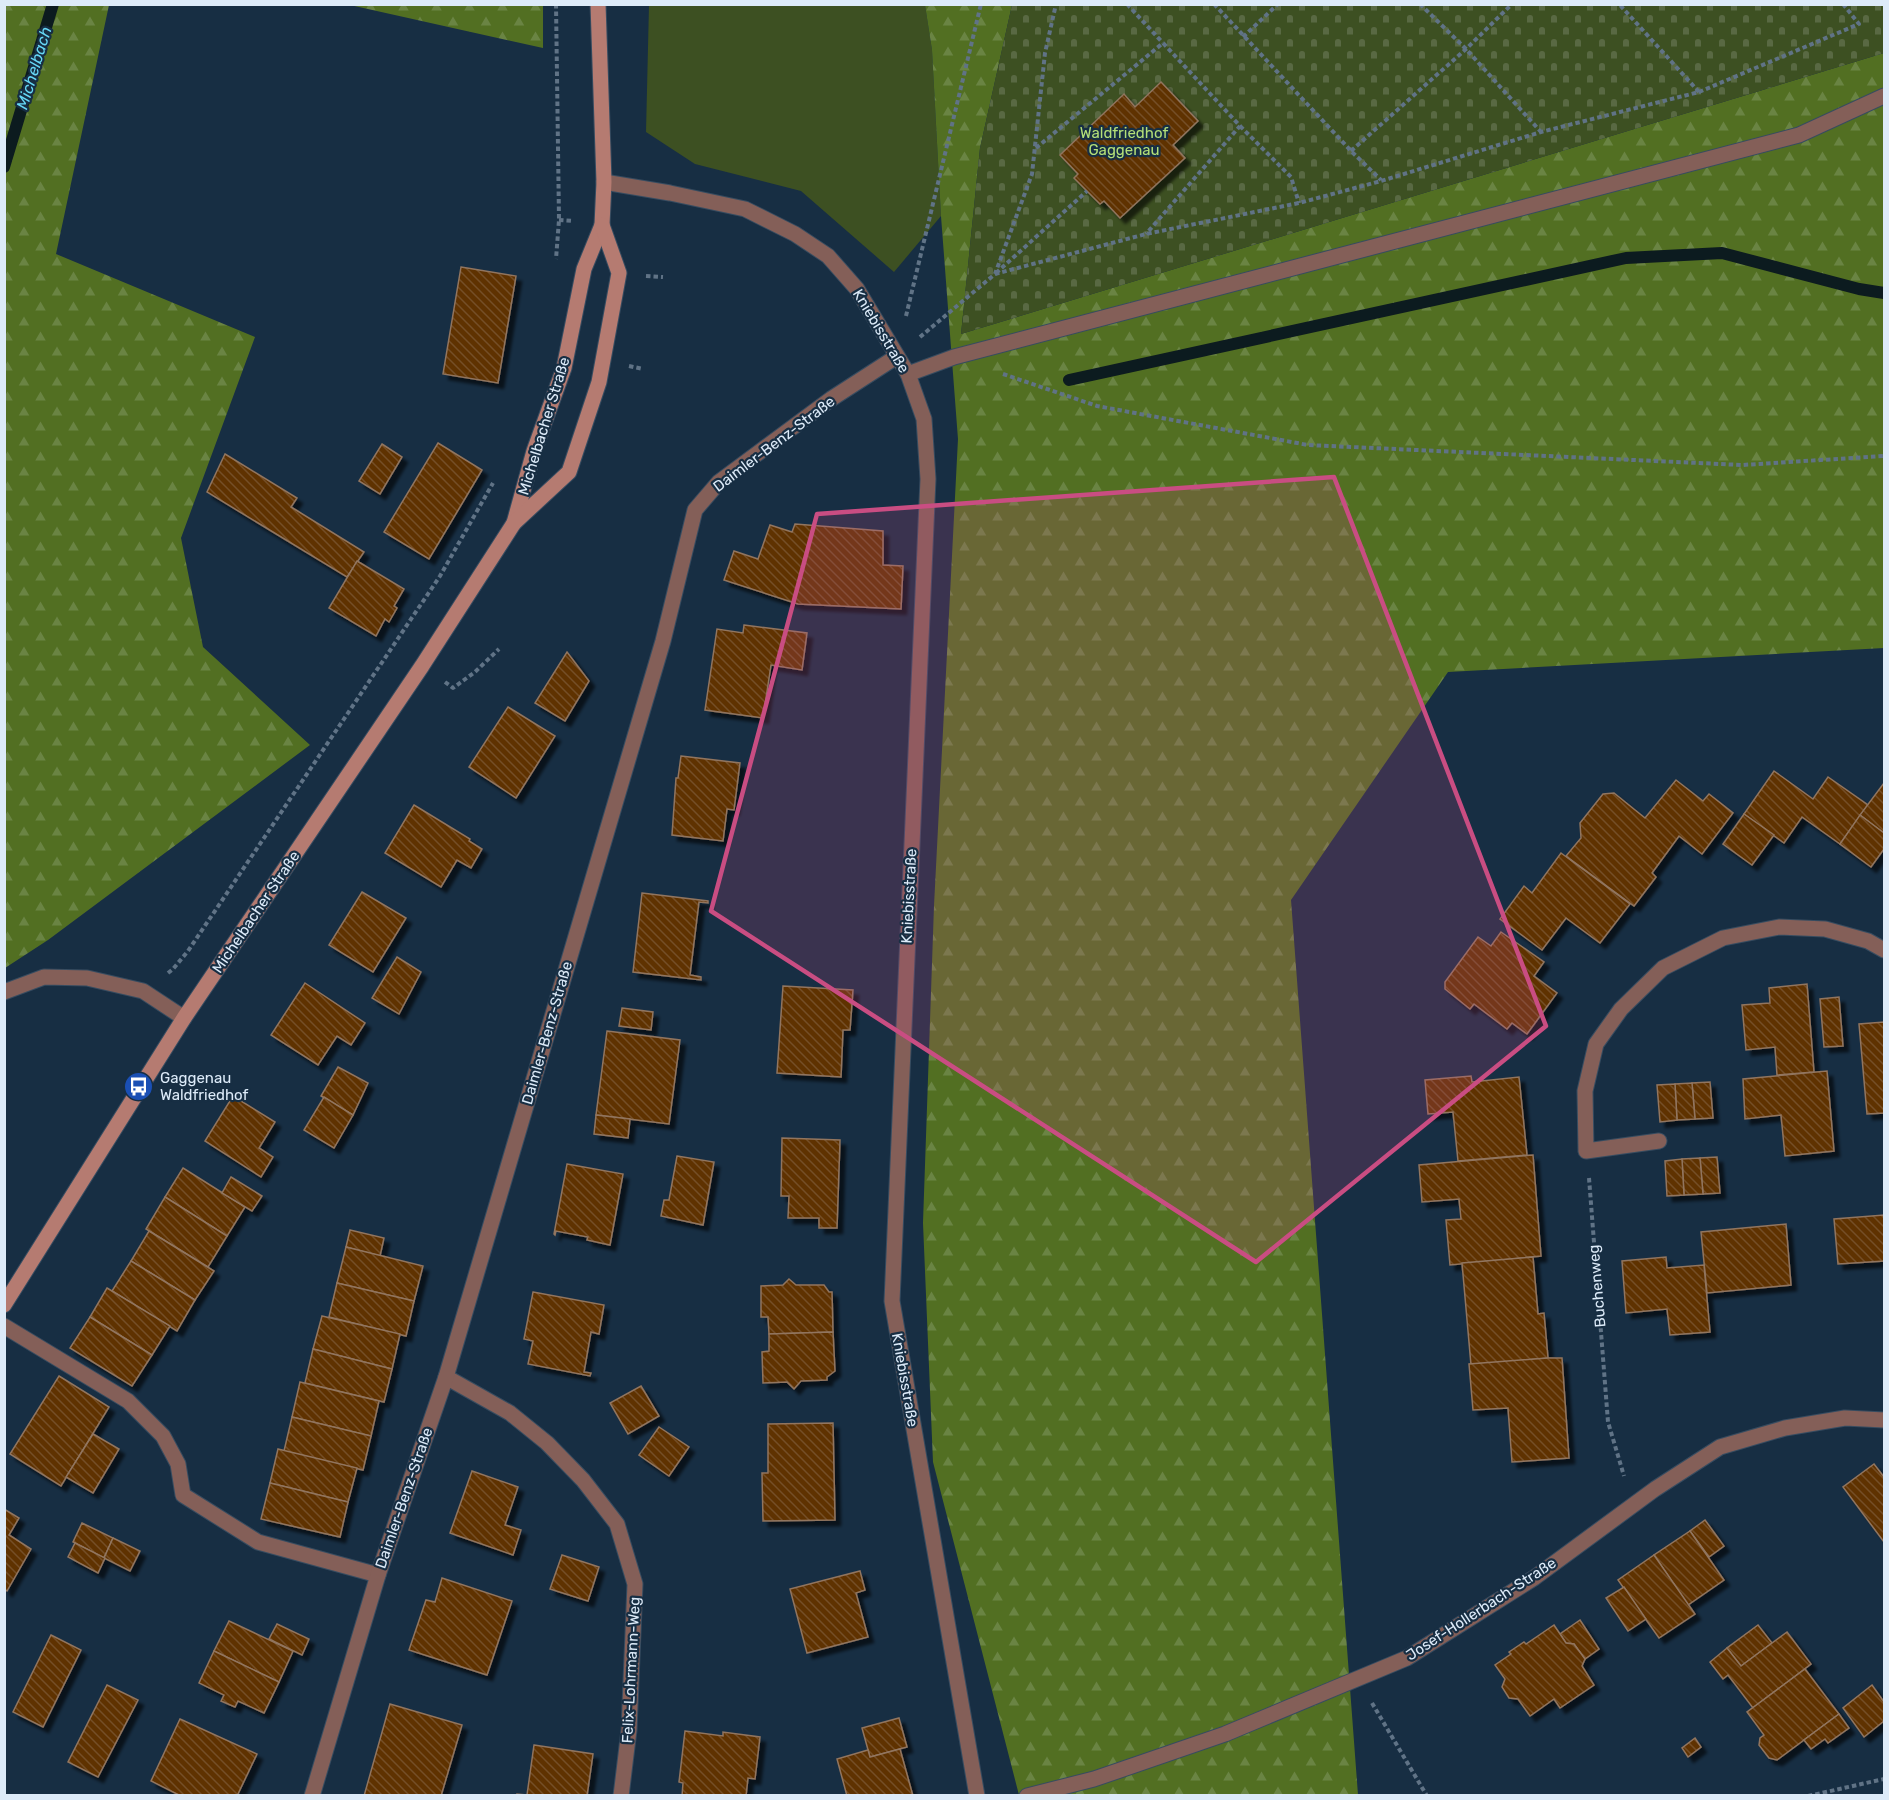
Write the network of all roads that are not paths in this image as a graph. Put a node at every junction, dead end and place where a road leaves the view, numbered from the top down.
1 (598, 4) edge
2 (1884, 96) edge
3 (604, 182) junction
4 (602, 225) junction
5 (896, 357) junction
6 (908, 374) junction
7 (514, 523) junction
8 (1884, 950) edge
9 (4, 992) edge
10 (184, 1018) junction
11 (1659, 1141) dead end
12 (4, 1305) edge
13 (4, 1326) edge
14 (446, 1377) junction
15 (1884, 1420) edge
16 (378, 1575) junction
17 (312, 1796) edge
18 (621, 1796) edge
19 (977, 1796) edge
20 (1028, 1796) edge

1 - 3 main road, Michelbacher Straße
2 - 6 street
3 - 4 main road, Michelbacher Straße
3 - 5 street, Kniebisstraße
4 - 7 main road, Michelbacher Straße
4 - 7 main road, Michelbacher Straße
5 - 6 street, Kniebisstraße
5 - 14 street, Daimler-Benz-Straße
6 - 19 street, Kniebisstraße
7 - 10 main road, Michelbacher Straße
8 - 11 street
9 - 10 street
10 - 12 main road, Michelbacher Straße
13 - 16 street
14 - 16 street, Daimler-Benz-Straße
14 - 18 street, Felix-Lohrmann-Weg
15 - 20 street, Josef-Hollerbach-Straße
16 - 17 street, Daimler-Benz-Straße

